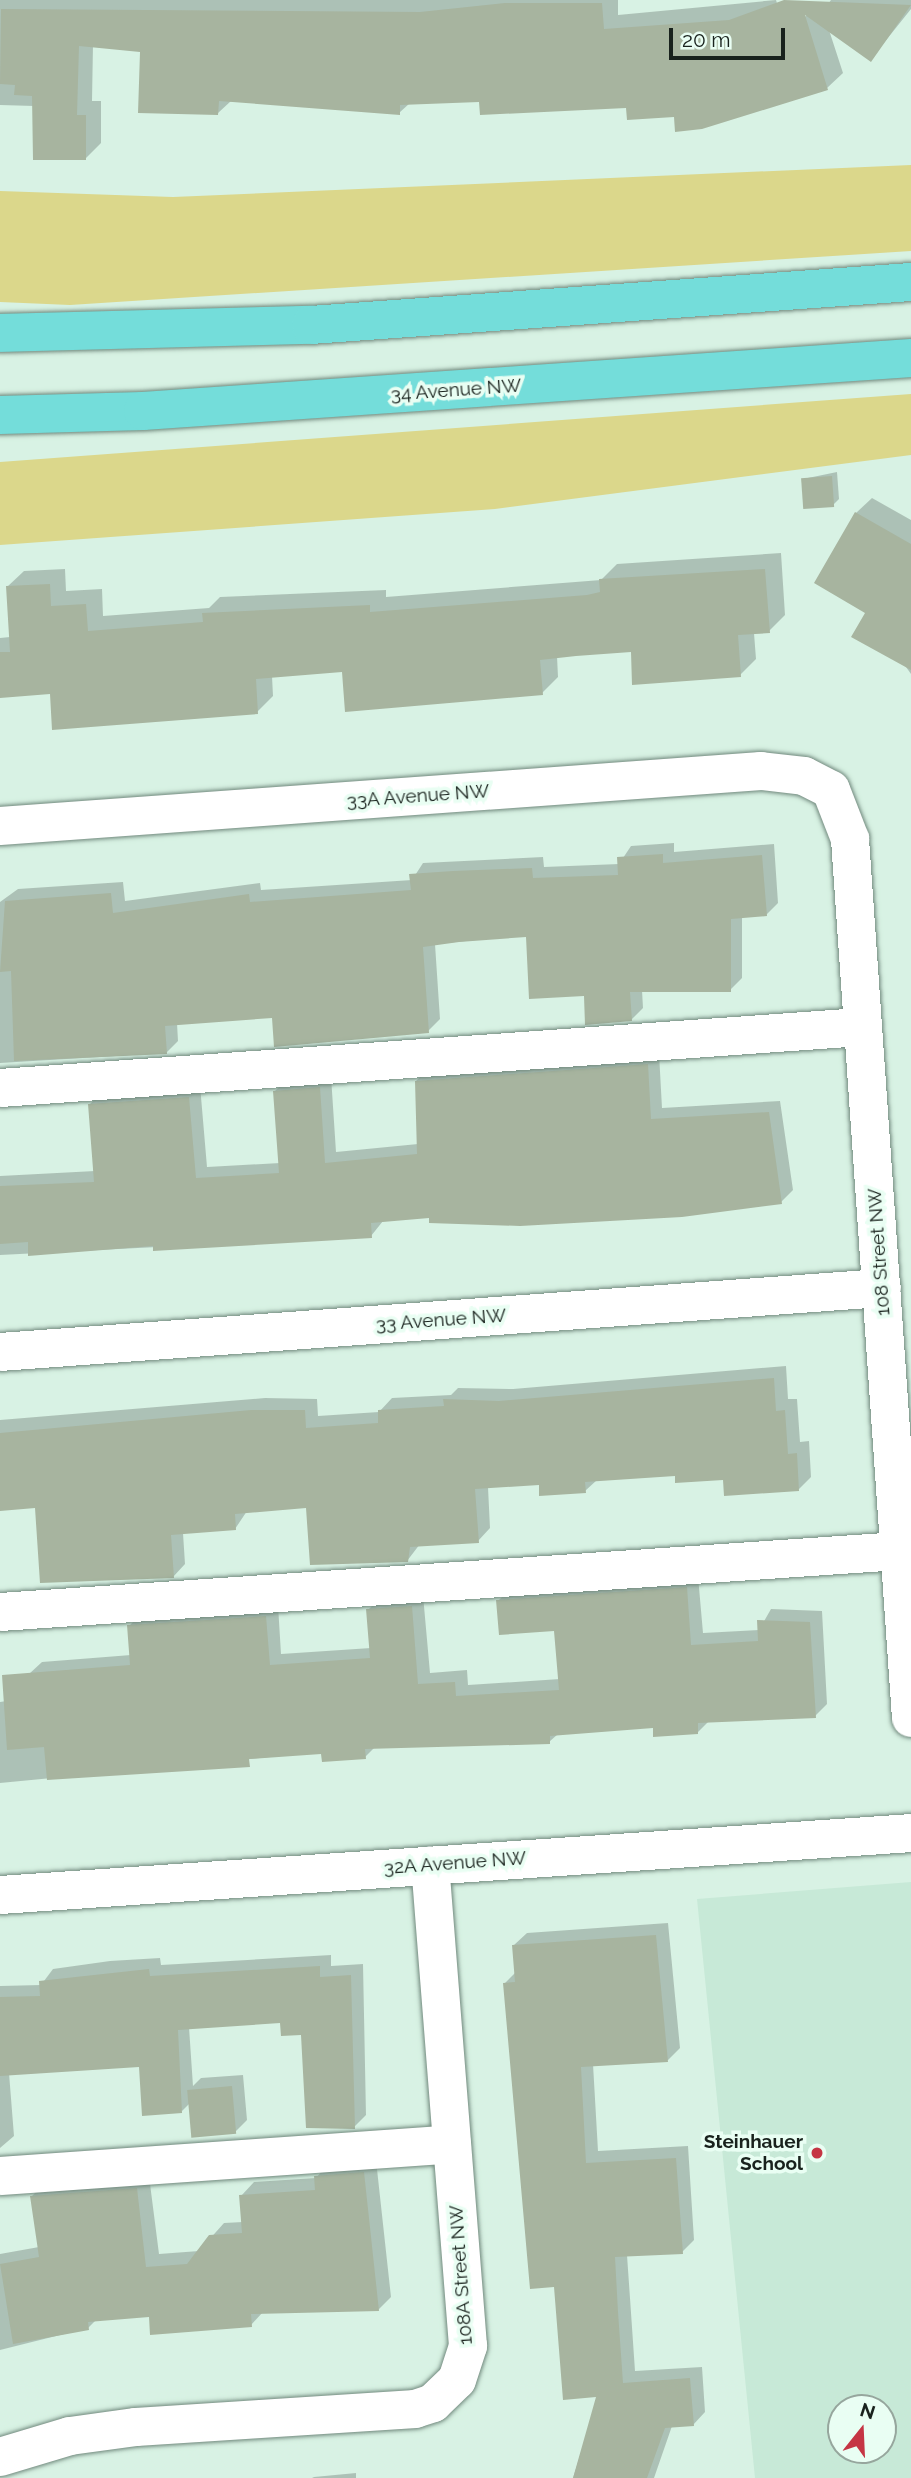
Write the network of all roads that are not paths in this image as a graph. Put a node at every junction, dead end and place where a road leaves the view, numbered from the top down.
1 (911, 282) edge
2 (0, 333) edge
3 (911, 358) edge
4 (0, 415) edge
5 (831, 790) joint
6 (0, 826) edge
7 (862, 1027) junction
8 (0, 1088) edge
9 (882, 1288) junction
10 (0, 1352) edge
11 (899, 1551) junction
12 (0, 1612) edge
13 (911, 1718) edge
14 (911, 1833) edge
15 (430, 1865) junction
16 (0, 1895) edge
17 (452, 2144) junction
18 (0, 2176) edge
19 (0, 2457) edge

1 - 2 main road
3 - 4 main road, 34 Avenue NW
5 - 6 street, 33A Avenue NW
5 - 7 street, 108 Street NW
7 - 8 street
7 - 9 street, 108 Street NW
9 - 10 street, 33 Avenue NW
9 - 11 street, 108 Street NW
11 - 12 street
11 - 13 street, 108 Street NW
14 - 15 street, 32A Avenue NW
15 - 16 street, 32A Avenue NW
15 - 17 street, 108A Street NW
17 - 18 street
17 - 19 street, 108A Street NW

